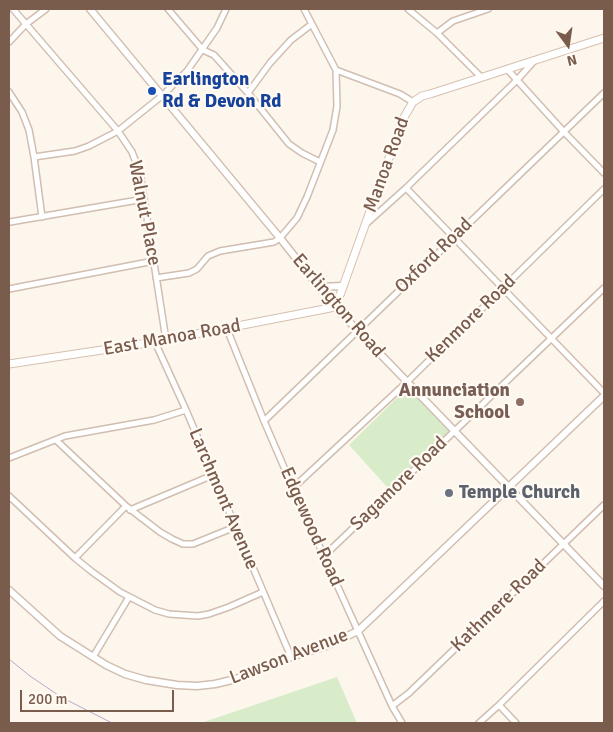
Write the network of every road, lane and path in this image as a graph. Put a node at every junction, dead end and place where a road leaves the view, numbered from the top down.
1 (13, 9) edge
2 (46, 9) edge
3 (90, 9) edge
4 (168, 9) edge
5 (226, 9) edge
6 (304, 9) edge
7 (408, 9) edge
8 (488, 9) edge
9 (26, 24) junction
10 (312, 24) junction
11 (438, 33) junction
12 (604, 38) edge
13 (9, 42) edge
14 (203, 50) junction
15 (536, 60) junction
16 (507, 69) junction
17 (336, 70) junction
18 (482, 77) junction
19 (517, 80) junction
20 (9, 92) edge
21 (248, 93) junction
22 (604, 93) edge
23 (163, 95) junction
24 (413, 102) junction
25 (118, 131) junction
26 (564, 132) junction
27 (34, 157) junction
28 (320, 162) junction
29 (604, 173) edge
30 (406, 188) junction
31 (604, 189) edge
32 (144, 199) junction
33 (42, 217) junction
34 (10, 222) dead end
35 (365, 224) junction
36 (453, 237) junction
37 (280, 238) junction
38 (154, 261) junction
39 (156, 278) junction
40 (343, 286) junction
41 (319, 287) junction
42 (503, 288) junction
43 (604, 288) edge
44 (9, 290) edge
45 (334, 305) junction
46 (227, 329) junction
47 (357, 330) junction
48 (553, 338) junction
49 (166, 340) junction
50 (155, 342) junction
51 (9, 364) edge
52 (407, 382) junction
53 (604, 394) edge
54 (186, 410) junction
55 (264, 420) junction
56 (455, 431) junction
57 (56, 440) junction
58 (9, 456) edge
59 (213, 475) junction
60 (293, 488) junction
61 (509, 488) junction
62 (9, 496) edge
63 (604, 505) edge
64 (128, 508) junction
65 (235, 527) junction
66 (563, 544) junction
67 (324, 556) junction
68 (75, 558) junction
69 (604, 586) edge
70 (9, 590) edge
71 (264, 592) junction
72 (129, 597) junction
73 (604, 601) edge
74 (358, 631) junction
75 (291, 656) junction
76 (93, 657) junction
77 (499, 705) junction
78 (392, 706) junction
79 (402, 723) edge
80 (479, 723) edge
81 (516, 723) edge

1 - 9 street, Walnut Place
2 - 9 street
3 - 23 street, Earlington Road
4 - 14 street
5 - 14 street
6 - 10 street
7 - 11 street
8 - 11 street
9 - 13 street
9 - 25 street, Walnut Place
10 - 17 street
10 - 21 street
11 - 18 street
12 - 15 main road, Manoa Road
14 - 21 street
14 - 23 street
15 - 16 main road, Manoa Road
15 - 19 street
16 - 18 main road, Manoa Road
16 - 19 street
17 - 24 street
17 - 28 street
18 - 24 main road, Manoa Road
19 - 26 street
19 - 30 street
20 - 27 street
21 - 28 street
22 - 26 street, Oxford Road
23 - 25 street
23 - 37 street, Earlington Road
24 - 35 main road, Manoa Road
25 - 27 street
25 - 32 street, Walnut Place
26 - 29 street
26 - 36 street, Oxford Road
27 - 33 street
28 - 37 street
30 - 35 street
30 - 36 street
31 - 42 street, Kenmore Road
32 - 33 street
32 - 38 street, Walnut Place
33 - 34 street
35 - 40 main road, Manoa Road
36 - 42 street
36 - 47 street, Oxford Road
37 - 39 street
37 - 41 street, Earlington Road
38 - 39 street, Walnut Place
38 - 44 street
39 - 49 street, Walnut Place
40 - 41 street
40 - 45 main road, Manoa Road
41 - 45 street, Earlington Road
42 - 48 street
42 - 52 street, Kenmore Road
43 - 48 street, Sagamore Road
45 - 46 main road, East Manoa Road
45 - 47 street, Earlington Road
46 - 49 main road, East Manoa Road
46 - 55 street, Edgewood Road
47 - 52 street, Earlington Road
47 - 55 street, Oxford Road
48 - 53 street
48 - 56 street, Sagamore Road
49 - 50 main road, East Manoa Road
50 - 51 main road, East Manoa Road
50 - 54 street, Larchmont Avenue
52 - 56 street, Earlington Road
52 - 60 street, Kenmore Road
53 - 61 street, Lawson Avenue
54 - 57 street
54 - 59 street, Larchmont Avenue
55 - 60 street, Edgewood Road
56 - 61 street, Earlington Road
56 - 67 street, Sagamore Road
57 - 58 street
57 - 64 street
59 - 64 street
59 - 65 street, Larchmont Avenue
60 - 67 street, Edgewood Road
61 - 66 street, Earlington Road
61 - 74 street, Lawson Avenue
62 - 68 street
63 - 66 street, Kathmere Road
64 - 65 street
64 - 68 street
65 - 71 street, Larchmont Avenue
66 - 69 street, Earlington Road
66 - 78 street, Kathmere Road
67 - 74 street, Edgewood Road
68 - 72 street
70 - 76 street, Lawson Avenue
71 - 72 street
71 - 75 street, Larchmont Avenue
72 - 76 street
73 - 77 street
74 - 75 street, Lawson Avenue
74 - 78 street, Edgewood Road
75 - 76 street, Lawson Avenue
77 - 80 street
77 - 81 street
78 - 79 street, Edgewood Road

